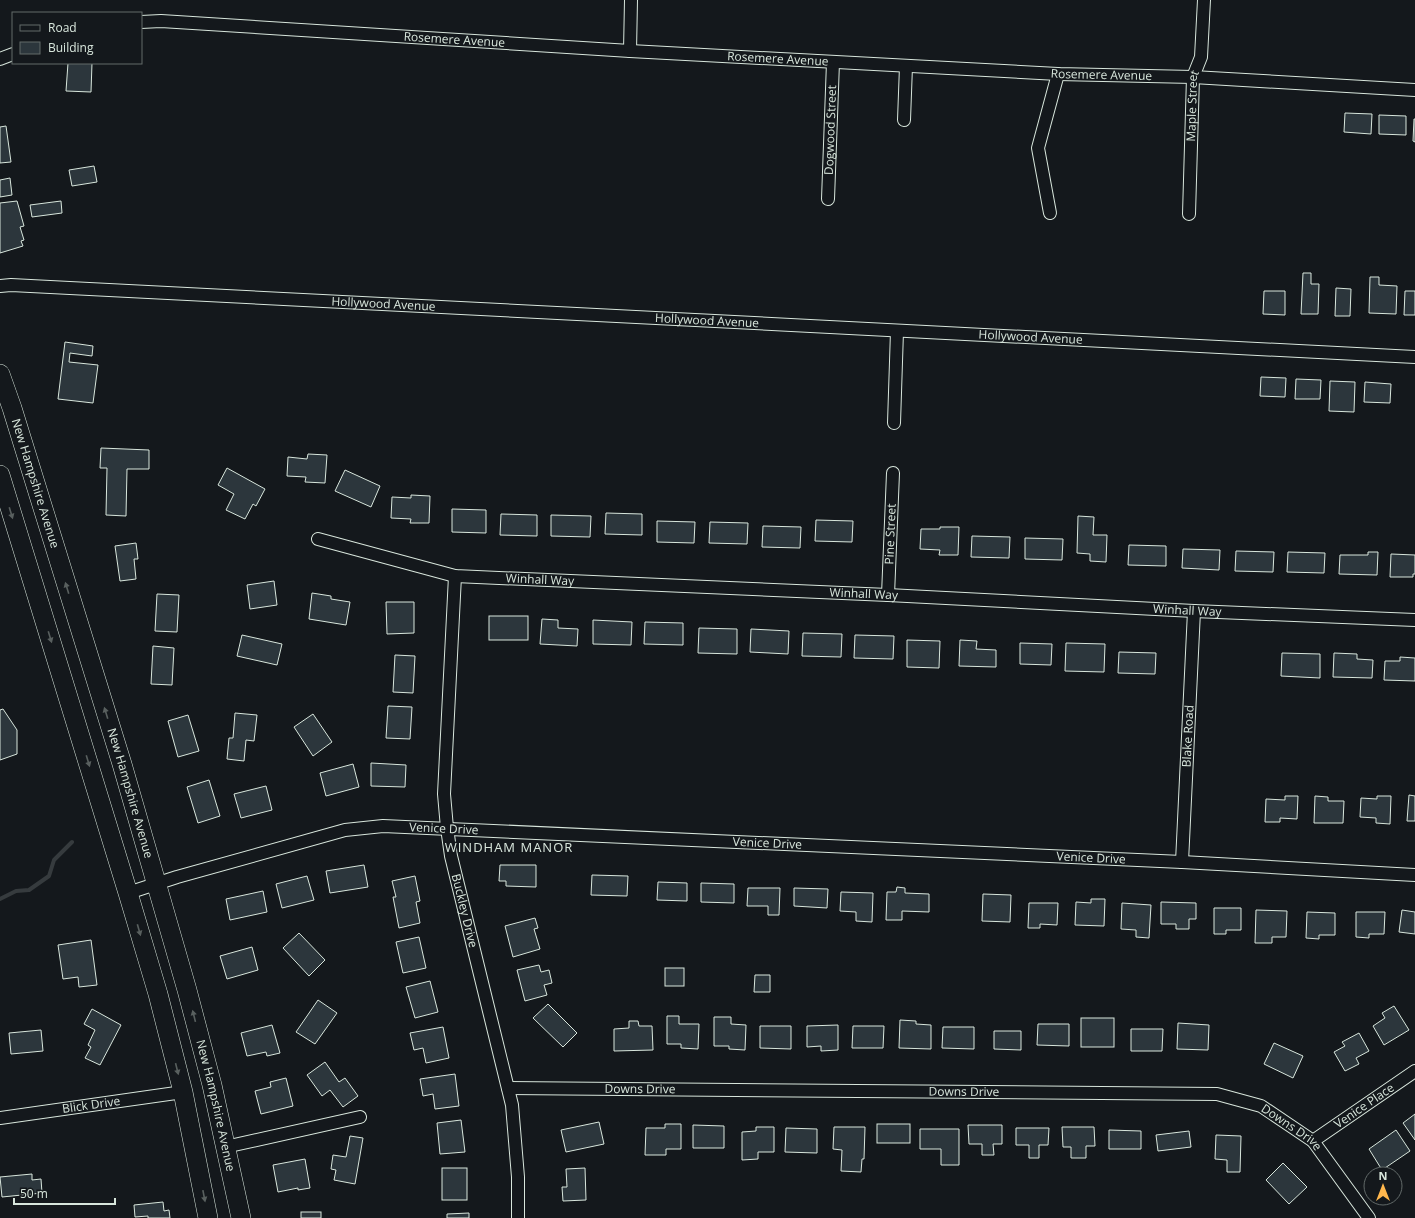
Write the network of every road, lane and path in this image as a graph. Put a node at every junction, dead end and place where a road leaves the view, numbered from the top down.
1 (631, 0) edge
2 (1204, 0) edge
3 (142, 22) edge
4 (630, 51) junction
5 (12, 54) edge
6 (0, 59) edge
7 (833, 62) junction
8 (906, 66) junction
9 (1058, 74) junction
10 (1193, 77) junction
11 (1415, 90) edge
12 (904, 120) dead end
13 (828, 199) dead end
14 (1050, 212) dead end
15 (1189, 214) dead end
16 (0, 286) edge
17 (898, 331) junction
18 (1415, 357) edge
19 (0, 374) edge
20 (894, 423) dead end
21 (893, 473) dead end
22 (0, 475) edge
23 (318, 539) dead end
24 (455, 576) junction
25 (888, 595) junction
26 (1194, 611) junction
27 (1415, 620) edge
28 (447, 828) junction
29 (1182, 862) junction
30 (1415, 875) edge
31 (156, 884) junction
32 (128, 893) junction
33 (1415, 1071) edge
34 (508, 1088) junction
35 (183, 1092) junction
36 (360, 1117) dead end
37 (0, 1118) edge
38 (1314, 1141) junction
39 (225, 1147) junction
40 (208, 1218) edge
41 (241, 1218) edge
42 (518, 1218) edge
43 (1369, 1218) edge

1 - 4 street
2 - 10 street, Maple Street
3 - 4 street, Rosemere Avenue
4 - 7 street, Rosemere Avenue
5 - 6 street
7 - 8 street, Rosemere Avenue
7 - 13 street, Dogwood Street
8 - 9 street, Rosemere Avenue
8 - 12 street
9 - 10 street, Rosemere Avenue
9 - 14 street
10 - 11 street, Rosemere Avenue
10 - 15 street, Maple Street
16 - 17 street, Hollywood Avenue
17 - 18 street, Hollywood Avenue
17 - 20 street
31 -> 19 main road, New Hampshire Avenue
21 - 25 street, Pine Street
22 -> 32 main road
23 - 24 street, Winhall Way
24 - 25 street, Winhall Way
24 - 28 street, Buckley Drive
25 - 26 street, Winhall Way
26 - 27 street, Winhall Way
26 - 29 street, Blake Road
28 - 29 street, Venice Drive
28 - 31 street, Venice Drive
28 - 34 street, Buckley Drive
29 - 30 street, Venice Drive
31 - 32 street, Venice Drive
39 -> 31 main road, New Hampshire Avenue
32 -> 35 main road
33 - 38 street, Venice Place
34 - 38 street, Downs Drive
34 - 42 street, Buckley Drive
35 - 37 street, Blick Drive
35 -> 40 main road
36 - 39 street
38 - 43 street, Downs Drive
39 - 41 main road, New Hampshire Avenue

